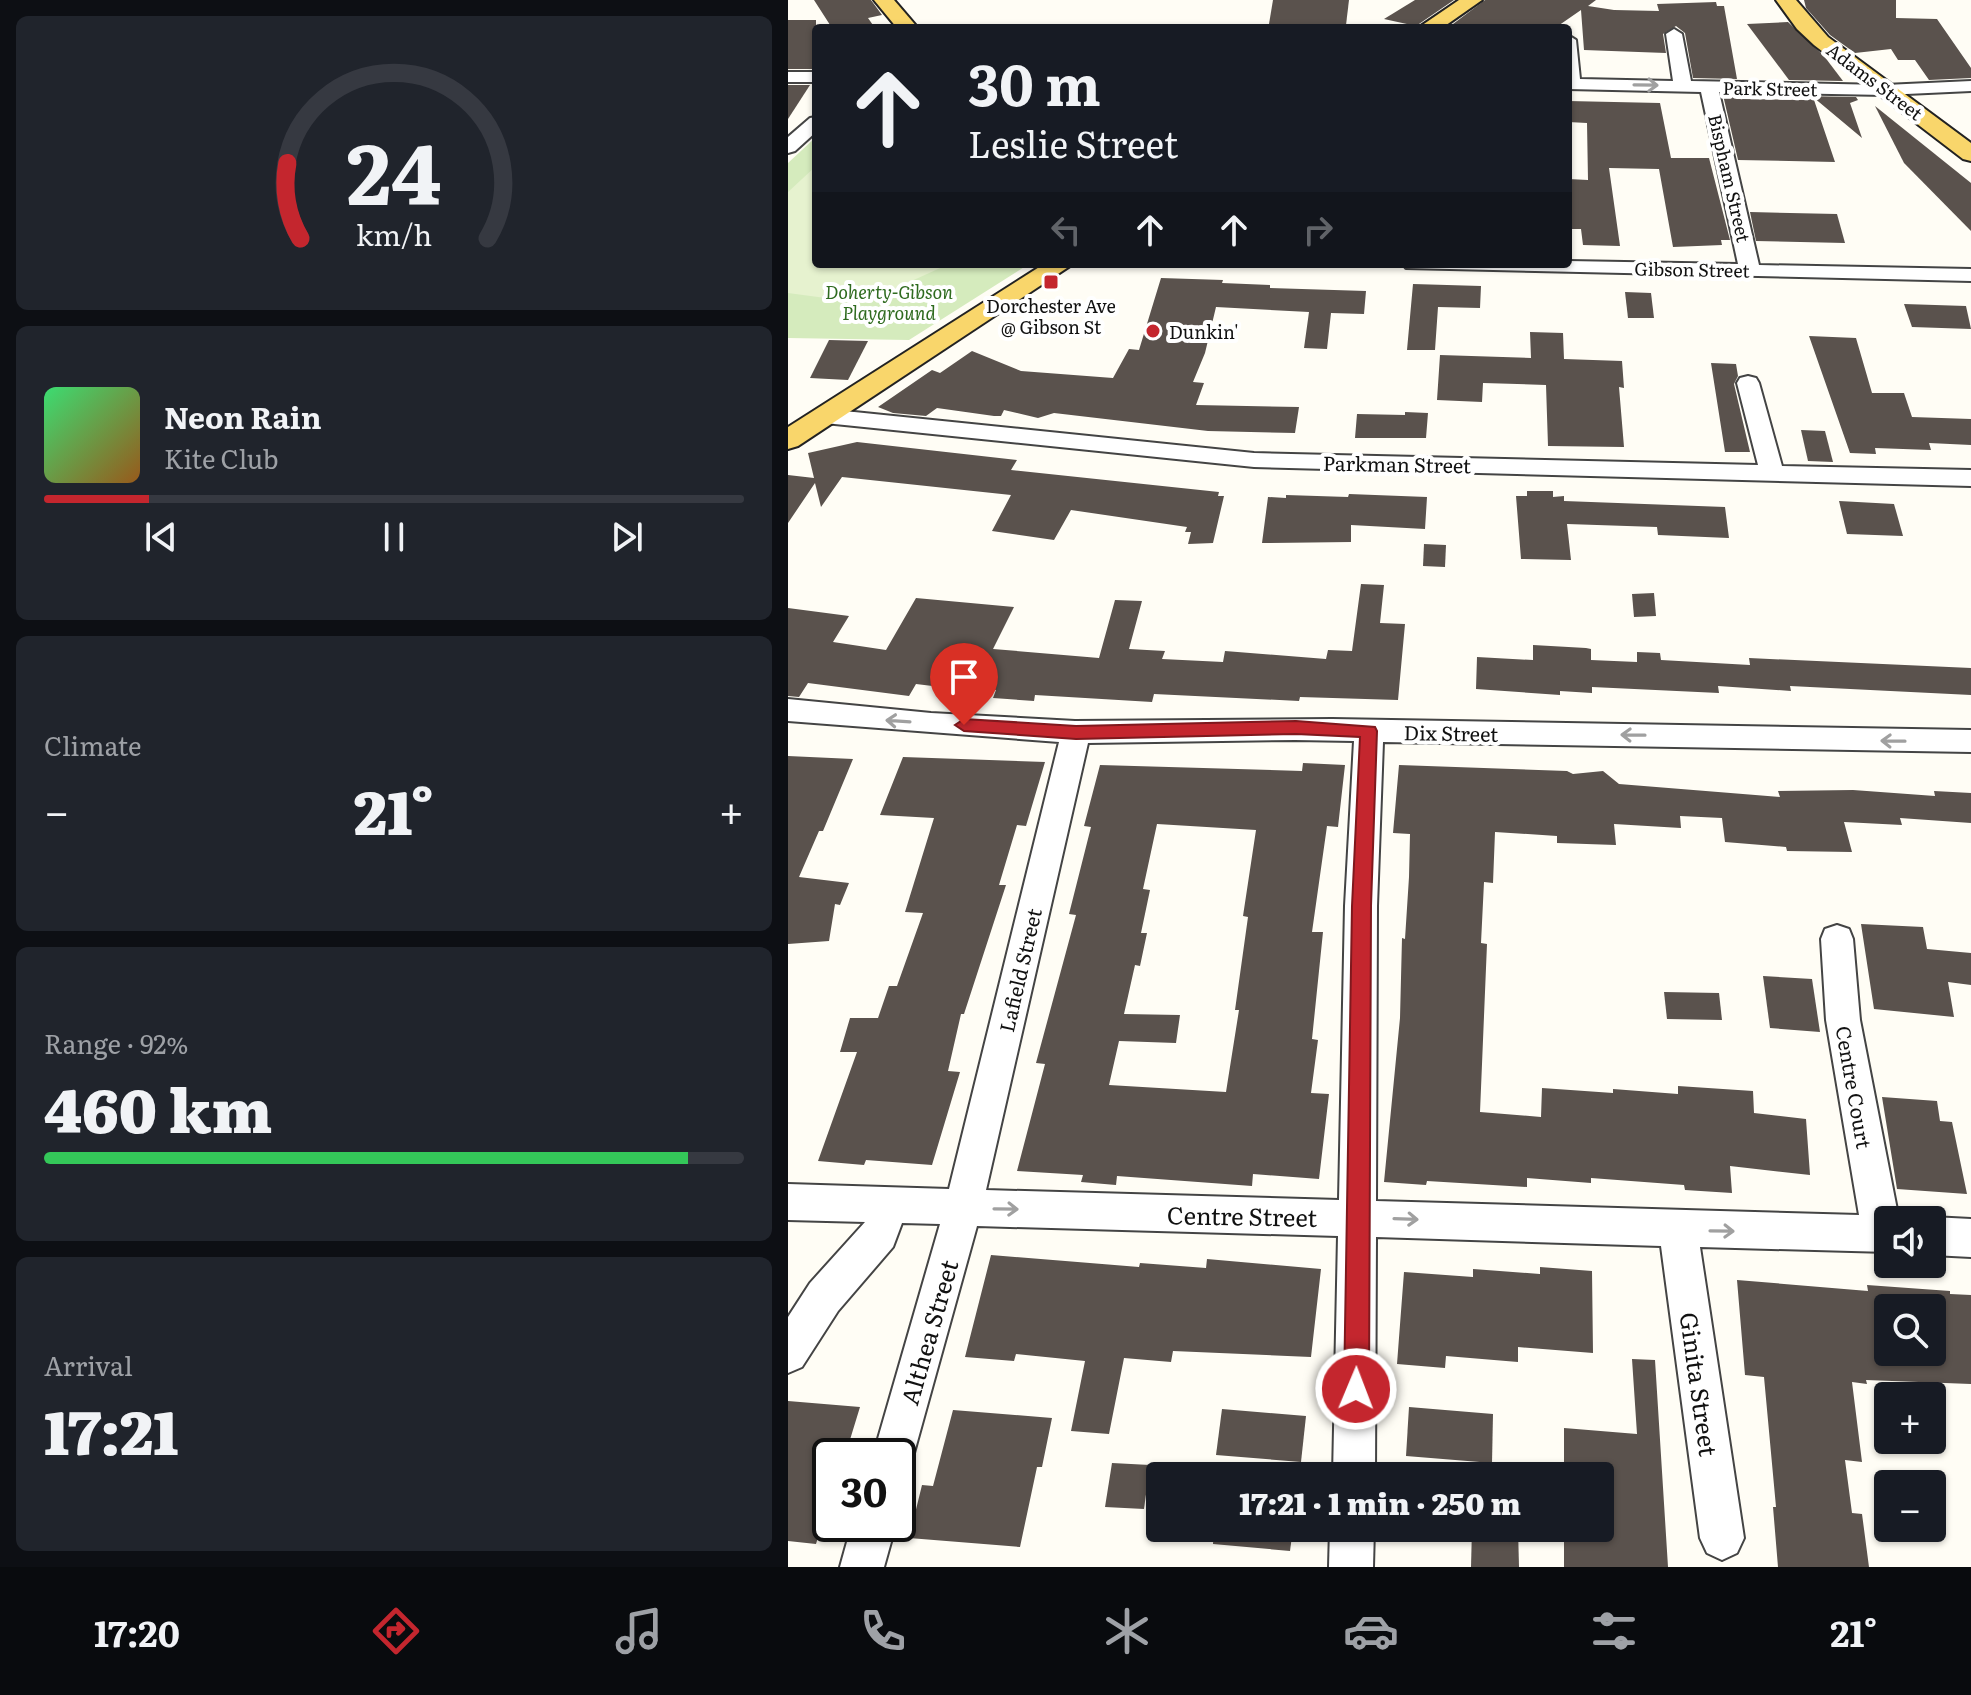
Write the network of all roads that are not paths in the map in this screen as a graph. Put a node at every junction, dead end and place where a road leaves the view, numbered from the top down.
1 (884, 0) edge
2 (1472, 0) edge
3 (1786, 0) edge
4 (905, 24) edge
5 (1434, 24) edge
6 (1674, 34) dead end
7 (788, 77) edge
8 (812, 77) edge
9 (1572, 84) edge
10 (1683, 86) junction
11 (1971, 86) edge
12 (1709, 87) junction
13 (1885, 90) junction
14 (812, 126) edge
15 (788, 147) edge
16 (1971, 154) edge
17 (1572, 267) edge
18 (1055, 268) edge
19 (1750, 270) junction
20 (1971, 275) edge
21 (1748, 383) dead end
22 (825, 416) junction
23 (789, 439) edge
24 (1772, 473) junction
25 (1971, 478) edge
26 (788, 710) edge
27 (1369, 731) junction
28 (1076, 732) junction
29 (1971, 741) edge
30 (1837, 939) dead end
31 (788, 1202) edge
32 (889, 1206) junction
33 (1880, 1206) edge
34 (963, 1208) junction
35 (1359, 1217) junction
36 (1678, 1230) junction
37 (1874, 1234) edge
38 (1946, 1237) edge
39 (1971, 1238) edge
40 (788, 1353) edge
41 (899, 1438) edge
42 (1354, 1462) edge
43 (1722, 1538) dead end
44 (869, 1542) edge
45 (1352, 1542) edge
46 (862, 1567) edge
47 (1351, 1567) edge

1 - 4 main road
2 - 5 main road
3 - 13 main road, Adams Street
6 - 10 street
7 - 8 street
9 -> 10 street, Park Street
10 - 12 street, Park Street
11 - 13 street, Park Street
12 - 13 street, Park Street
12 - 19 street, Bispham Street
13 - 16 main road, Adams Street
14 - 15 street
17 - 19 street, Gibson Street
18 - 22 main road
19 - 20 street, Gibson Street
21 - 24 street
22 - 23 main road
22 - 24 street, Parkman Street
24 - 25 street, Parkman Street
28 -> 26 street, Dix Street
27 - 28 street, Dix Street
29 -> 27 street, Dix Street
27 - 35 street
28 - 34 street, Lafield Street
30 - 33 street, Centre Court
31 - 32 street, Centre Street
32 - 34 street, Centre Street
32 - 40 street
34 -> 35 street, Centre Street
34 - 41 street, Althea Street
35 -> 36 street, Centre Street
35 - 42 street
36 -> 37 street, Centre Street
36 - 43 street, Ginita Street
38 - 39 street
44 - 46 street
45 - 47 street

